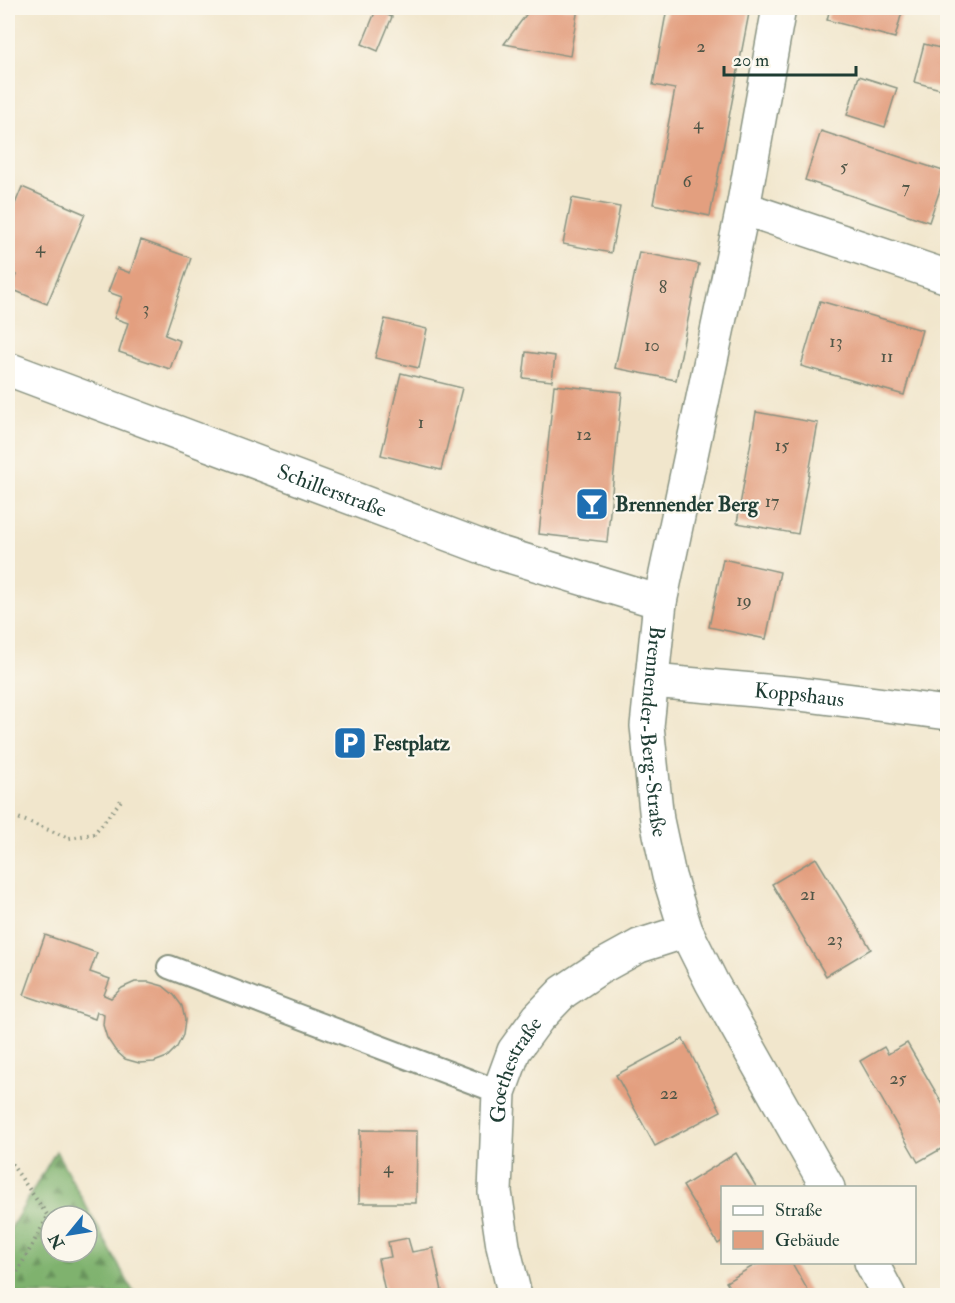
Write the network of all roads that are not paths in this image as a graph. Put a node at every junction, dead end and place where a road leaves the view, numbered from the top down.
1 (779, 8) edge
2 (743, 208) junction
3 (948, 277) edge
4 (8, 369) edge
5 (660, 602) junction
6 (652, 681) junction
7 (948, 713) edge
8 (686, 932) junction
9 (170, 967) dead end
10 (499, 1092) junction
11 (827, 1186) edge
12 (872, 1264) edge
13 (515, 1296) edge
14 (889, 1296) edge

1 - 2 street, Brennender-Berg-Straße
2 - 3 street
2 - 5 street, Brennender-Berg-Straße
4 - 5 street, Schillerstraße
5 - 6 street, Brennender-Berg-Straße
6 - 7 street, Koppshaus
6 - 8 street, Brennender-Berg-Straße
8 - 10 street, Goethestraße
8 - 11 street, Brennender-Berg-Straße
9 - 10 lane
10 - 13 street, Goethestraße
12 - 14 street

